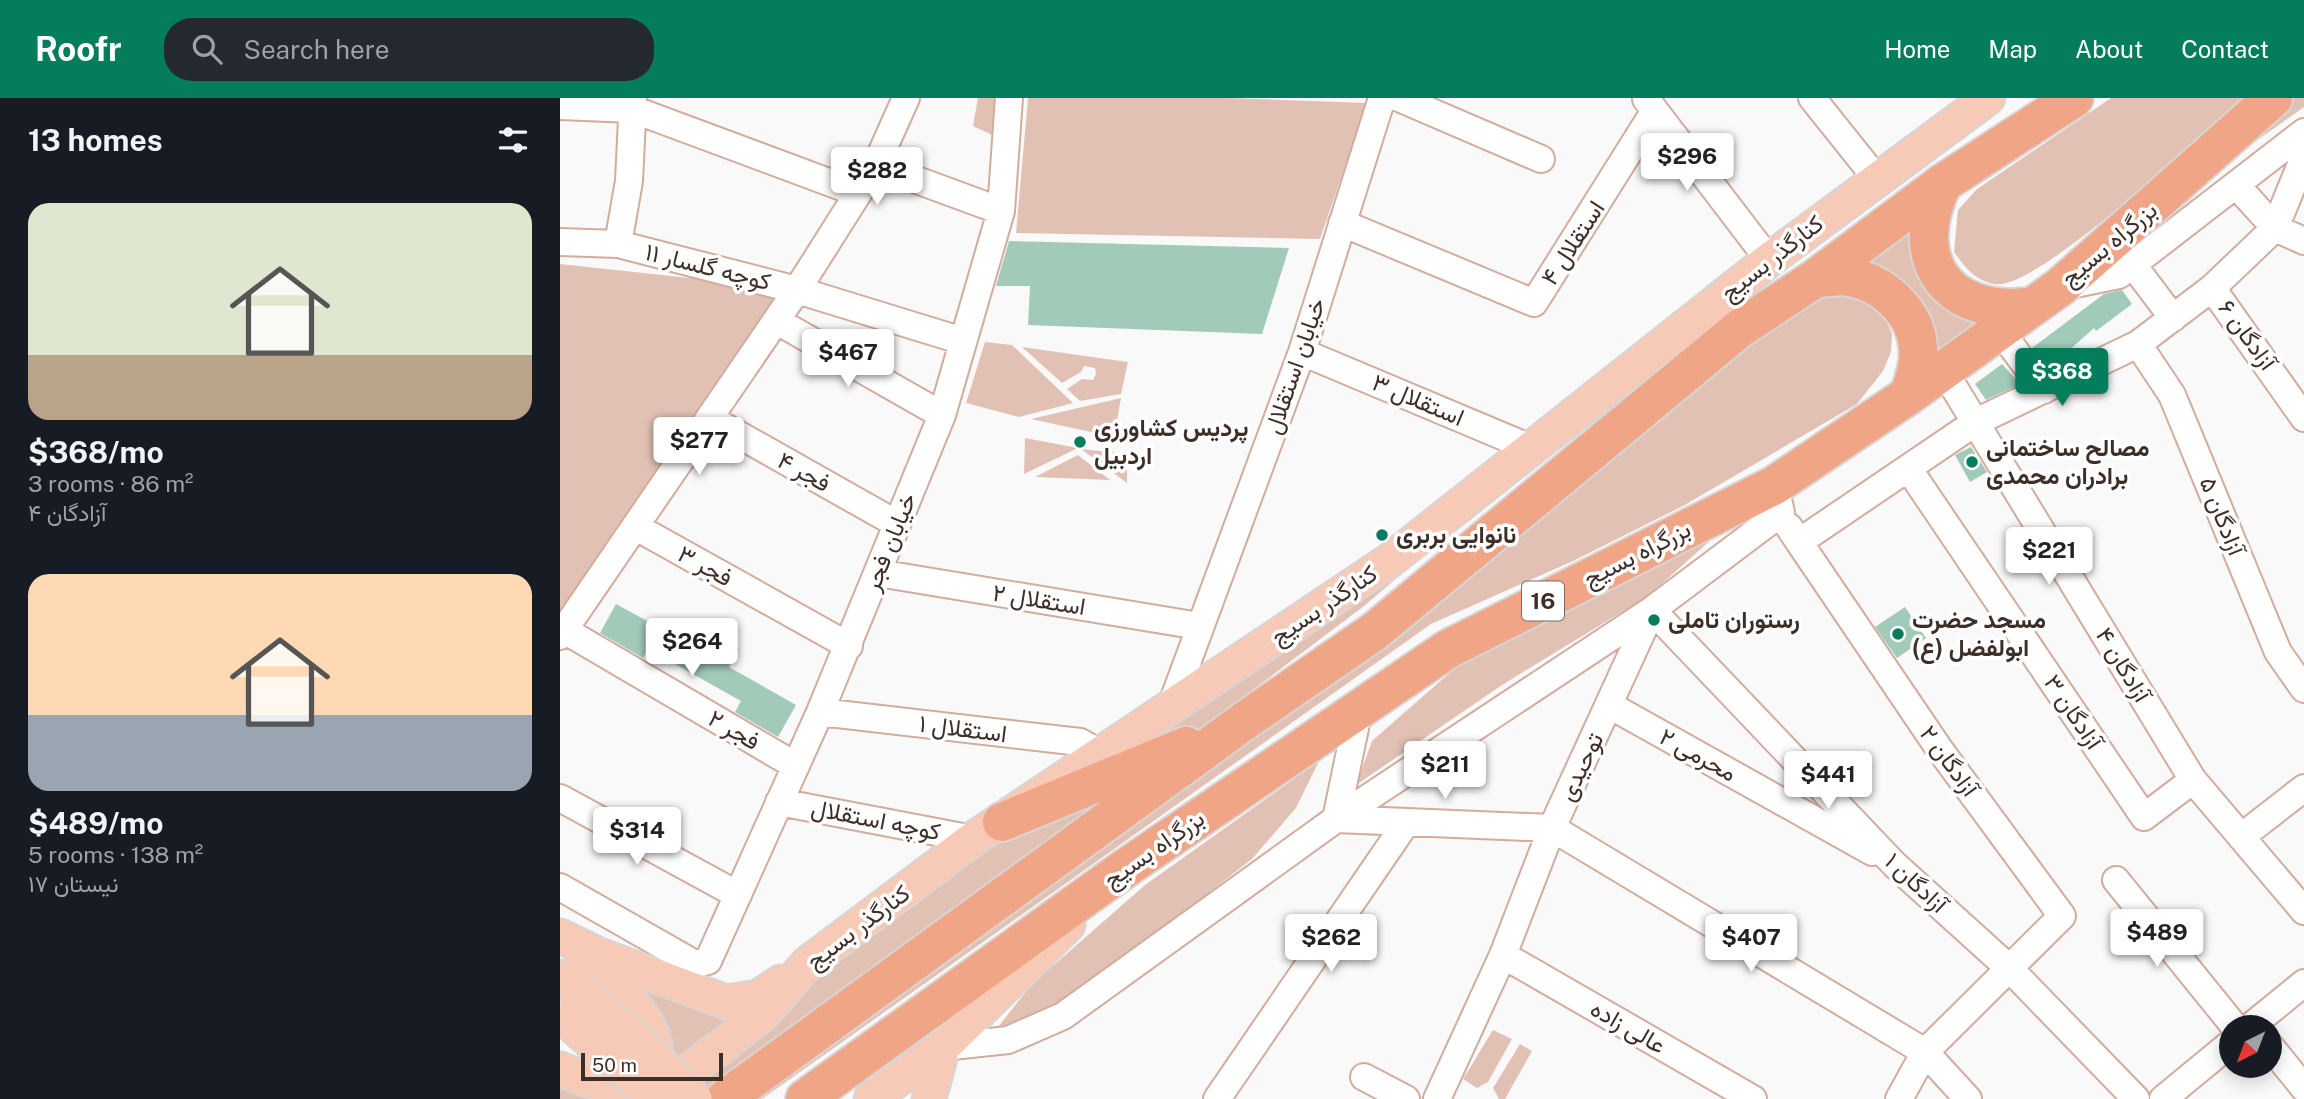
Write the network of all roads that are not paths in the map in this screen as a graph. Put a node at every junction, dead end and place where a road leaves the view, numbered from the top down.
1 (906, 98) edge
2 (1009, 98) edge
3 (1382, 98) edge
4 (1399, 98) edge
5 (1812, 98) edge
6 (1987, 98) edge
7 (2074, 98) edge
8 (2273, 98) edge
9 (633, 103) edge
10 (1649, 105) edge
11 (560, 106) edge
12 (2304, 140) edge
13 (1541, 159) dead end
14 (876, 165) junction
15 (1876, 178) junction
16 (1943, 183) junction
17 (2237, 186) junction
18 (858, 193) junction
19 (1001, 211) junction
20 (1342, 223) junction
21 (2275, 228) junction
22 (2304, 241) edge
23 (560, 242) edge
24 (618, 244) junction
25 (1769, 260) junction
26 (2133, 265) junction
27 (1816, 278) junction
28 (2060, 287) junction
29 (2212, 288) junction
30 (797, 290) junction
31 (2013, 318) junction
32 (2173, 318) junction
33 (777, 321) junction
34 (963, 341) junction
35 (2138, 344) junction
36 (1302, 352) junction
37 (1944, 371) junction
38 (2044, 390) junction
39 (1909, 395) junction
40 (942, 415) junction
41 (2304, 418) edge
42 (711, 419) junction
43 (1976, 422) junction
44 (1533, 449) junction
45 (1908, 468) junction
46 (1778, 499) junction
47 (897, 524) junction
48 (636, 527) junction
49 (1799, 542) junction
50 (878, 573) junction
51 (1652, 610) junction
52 (1199, 626) junction
53 (562, 633) edge
54 (849, 646) junction
55 (2304, 689) edge
56 (1611, 706) junction
57 (1170, 709) junction
58 (1360, 709) junction
59 (820, 712) junction
60 (1243, 722) junction
61 (1102, 754) junction
62 (796, 766) junction
63 (1808, 773) junction
64 (2193, 780) junction
65 (2304, 788) edge
66 (560, 798) edge
67 (779, 802) junction
68 (1787, 804) junction
69 (1336, 819) junction
70 (1406, 823) junction
71 (1552, 828) junction
72 (987, 830) junction
73 (2241, 837) junction
74 (1895, 865) junction
75 (1127, 867) junction
76 (2116, 880) dead end
77 (560, 887) edge
78 (737, 895) junction
79 (2304, 911) edge
80 (563, 937) edge
81 (1503, 955) junction
82 (808, 963) junction
83 (2010, 969) junction
84 (2304, 983) edge
85 (566, 1001) edge
86 (2237, 1015) edge
87 (2263, 1015) edge
88 (943, 1047) junction
89 (1925, 1052) junction
90 (2219, 1053) edge
91 (2282, 1061) edge
92 (560, 1069) edge
93 (1364, 1077) dead end
94 (2304, 1088) edge
95 (653, 1099) edge
96 (695, 1099) edge
97 (725, 1099) edge
98 (805, 1099) edge
99 (871, 1099) edge
100 (929, 1099) edge
101 (1217, 1099) edge
102 (1406, 1099) edge
103 (1437, 1099) edge
104 (1753, 1099) edge
105 (1899, 1099) edge
106 (1968, 1099) edge
107 (2136, 1099) edge
108 (2163, 1099) edge

1 - 14 street
2 - 19 street, خیابان فجر
3 - 20 street, خیابان استقلال
4 - 13 street
5 - 15 street
6 - 15 main road, کنارگذر بسیج
7 - 16 highway, بزرگراه بسیج
8 - 28 highway, بزرگراه بسیج / 16
9 - 11 street
9 - 18 street
9 - 24 street
10 - 20 street, استقلال ۴
10 - 25 street
12 - 17 street
12 - 21 street
14 - 18 street
14 - 19 street
15 - 25 main road, کنارگذر بسیج
16 - 27 highway, بزرگراه بسیج
16 - 31 highway
17 - 21 street
17 - 26 street
18 - 30 street
19 - 34 street, خیابان فجر
20 - 36 street, خیابان استقلال
21 - 22 street
21 - 29 street
23 - 24 street, کوچه گلسار ۱۱
24 - 30 street, کوچه گلسار ۱۱
25 - 44 main road, کنارگذر بسیج
26 - 28 street
26 - 32 street
27 - 39 highway
27 - 60 highway, بزرگراه بسیج
28 - 31 highway, بزرگراه بسیج / 16
29 - 32 street
29 - 41 street, آزادگان ۶
30 - 33 street
30 - 34 street, کوچه گلسار ۱۱
31 - 37 highway, بزرگراه بسیج / 16
31 - 38 street
32 - 35 street
33 - 40 street
33 - 42 street
34 - 40 street, خیابان فجر
35 - 38 street
35 - 55 street, آزادگان ۵
36 - 44 street, استقلال ۳
36 - 52 street, خیابان استقلال
37 - 39 highway, بزرگراه بسیج / 16
37 - 43 street, آزادگان ۴
38 - 43 street
39 - 46 highway, بزرگراه بسیج / 16
40 - 47 street, خیابان فجر
42 - 47 street, فجر ۴
42 - 48 street
43 - 45 street
43 - 64 street, آزادگان ۴
44 - 57 main road, کنارگذر بسیج
45 - 49 street
45 - 64 street, آزادگان ۳
46 - 49 street
46 - 51 street, توحیدی
46 - 58 highway, بزرگراه بسیج / 16
47 - 50 street, خیابان فجر
48 - 53 street
48 - 54 street, فجر ۳
49 - 83 street, آزادگان ۲
50 - 52 street, استقلال ۲
50 - 54 street, خیابان فجر
51 - 56 street, توحیدی
51 - 63 street, آزادگان ۱
51 - 69 street
52 - 57 street, خیابان استقلال
53 - 62 street, فجر ۲
54 - 59 street, خیابان فجر
56 - 68 street, محرمی ۲
56 - 71 street, توحیدی
57 - 61 main road, کنارگذر بسیج
58 - 69 street
58 - 75 highway, بزرگراه بسیج / 16
59 - 61 street, استقلال ۱
59 - 62 street, خیابان فجر
60 - 72 highway
60 - 97 highway, بزرگراه بسیج
61 - 72 main road, کنارگذر بسیج
62 - 67 street, خیابان فجر
63 - 68 street
63 - 74 street, آزادگان ۱
64 - 73 street, آزادگان ۴
65 - 73 street
66 - 78 street
67 - 72 street, کوچه استقلال
67 - 78 street, خیابان فجر
68 - 74 street, محرمی ۲
69 - 70 street
69 - 88 street
70 - 71 street
70 - 101 street
71 - 81 street, توحیدی
71 - 89 street
72 - 82 main road, کنارگذر بسیج
73 - 79 street, آزادگان ۴
74 - 83 street, آزادگان ۱
75 - 88 main road
75 - 98 highway, بزرگراه بسیج / 16
76 - 86 street
77 - 78 street, خیابان فجر
80 - 82 main road
80 - 92 main road
81 - 103 street, توحیدی
81 - 104 street, عالی زاده
82 - 95 main road, کنارگذر بسیج
83 - 89 street
83 - 107 street, آزادگان ۱
84 - 87 street
85 - 95 main road, bridge
85 - 96 main road, bridge
88 - 99 main road
88 - 100 main road
89 - 105 street
89 - 106 street
90 - 108 street
91 - 94 street
93 - 102 street

